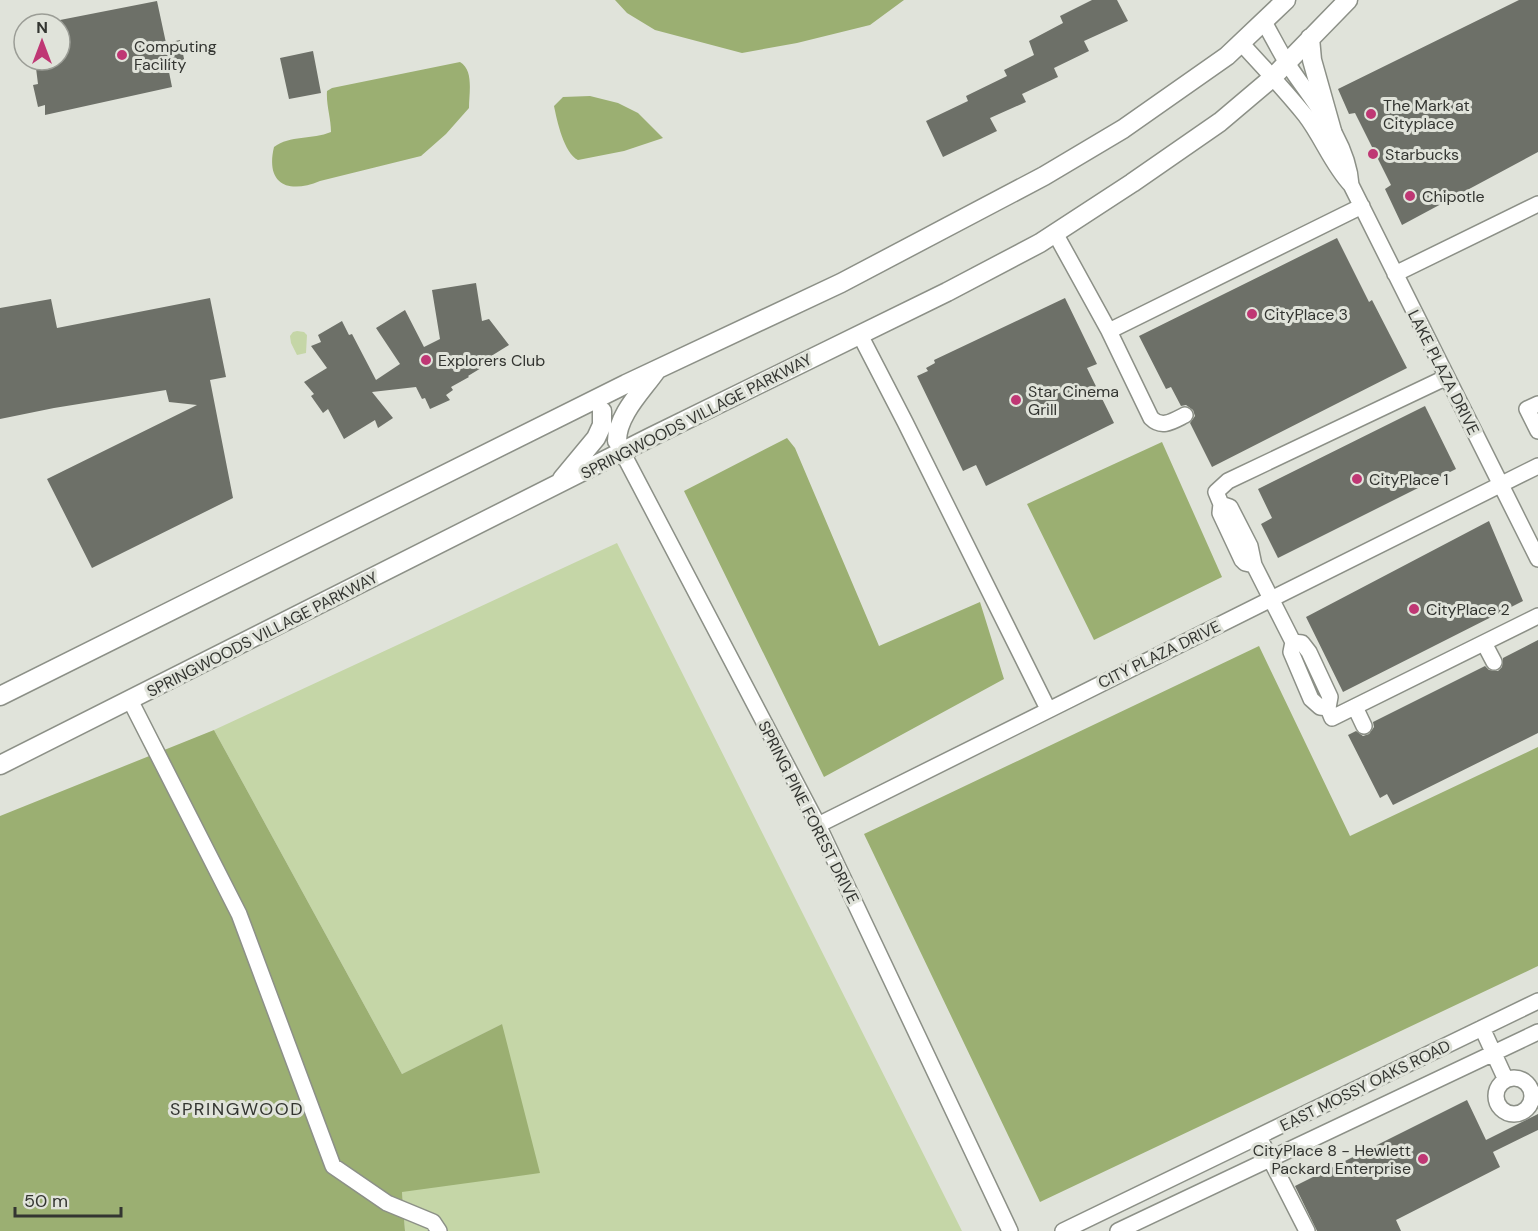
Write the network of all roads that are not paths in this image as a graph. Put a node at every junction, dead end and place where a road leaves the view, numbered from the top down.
1 (1287, 0) edge
2 (1348, 0) edge
3 (1264, 22) junction
4 (1310, 38) junction
5 (1242, 44) junction
6 (1287, 63) junction
7 (1272, 78) junction
8 (1332, 130) junction
9 (1352, 185) junction
10 (1538, 204) edge
11 (1362, 206) junction
12 (1055, 233) junction
13 (1395, 274) junction
14 (1109, 331) junction
15 (860, 335) junction
16 (657, 369) junction
17 (1447, 377) junction
18 (1538, 404) edge
19 (598, 405) junction
20 (1185, 415) dead end
21 (1538, 431) edge
22 (620, 447) junction
23 (1538, 465) edge
24 (1500, 484) junction
25 (557, 485) junction
26 (1538, 559) edge
27 (1271, 598) junction
28 (1538, 616) edge
29 (1484, 643) junction
30 (1494, 662) dead end
31 (0, 696) edge
32 (130, 700) junction
33 (1354, 707) junction
34 (1048, 710) junction
35 (1364, 726) dead end
36 (0, 765) edge
37 (818, 825) junction
38 (1538, 1001) edge
39 (1482, 1028) junction
40 (1538, 1032) edge
41 (1494, 1053) junction
42 (1506, 1080) dead end
43 (1259, 1137) junction
44 (1271, 1160) junction
45 (439, 1231) edge
46 (1010, 1231) edge
47 (1063, 1231) edge
48 (1118, 1231) edge
49 (1307, 1231) edge

1 - 3 main road
2 - 4 main road, SPRINGWOODS VILLAGE PARKWAY
3 - 5 main road
3 - 6 street, LAKE PLAZA DRIVE
4 - 6 main road, SPRINGWOODS VILLAGE PARKWAY
4 - 8 main road
5 - 7 street, LAKE PLAZA DRIVE
5 - 16 main road
6 - 7 main road, SPRINGWOODS VILLAGE PARKWAY
6 - 8 street, LAKE PLAZA DRIVE
7 - 9 street, LAKE PLAZA DRIVE
7 - 12 main road, SPRINGWOODS VILLAGE PARKWAY
8 - 9 street, LAKE PLAZA DRIVE
9 - 11 street, LAKE PLAZA DRIVE
10 - 13 street
11 - 13 street, LAKE PLAZA DRIVE
11 - 14 street
12 - 14 street
12 - 15 main road, SPRINGWOODS VILLAGE PARKWAY
13 - 17 street, LAKE PLAZA DRIVE
14 - 20 street
15 - 22 main road, SPRINGWOODS VILLAGE PARKWAY
15 - 34 street
16 - 19 main road
16 - 22 main road
17 - 24 street, LAKE PLAZA DRIVE
17 - 27 street
18 - 21 street
19 - 22 street, SPRING PINE FOREST DRIVE
19 - 25 main road
19 - 31 main road
22 - 25 main road, SPRINGWOODS VILLAGE PARKWAY
22 - 37 street, SPRING PINE FOREST DRIVE
23 - 24 street, CITY PLAZA DRIVE
24 - 26 street, LAKE PLAZA DRIVE
24 - 27 street, CITY PLAZA DRIVE
25 - 32 main road, SPRINGWOODS VILLAGE PARKWAY
27 - 33 street
27 - 34 street, CITY PLAZA DRIVE
28 - 29 street
29 - 30 street
29 - 33 street
32 - 36 main road, SPRINGWOODS VILLAGE PARKWAY
32 - 45 street
33 - 35 street
34 - 37 street, CITY PLAZA DRIVE
37 - 46 street, SPRING PINE FOREST DRIVE
38 - 39 street, EAST MOSSY OAKS ROAD
39 - 41 street
39 - 43 street, EAST MOSSY OAKS ROAD
40 - 41 street, EAST MOSSY OAKS ROAD
41 - 42 street
41 - 44 street, EAST MOSSY OAKS ROAD
43 - 44 street
43 - 47 street, EAST MOSSY OAKS ROAD
44 - 48 street, EAST MOSSY OAKS ROAD
44 - 49 street

